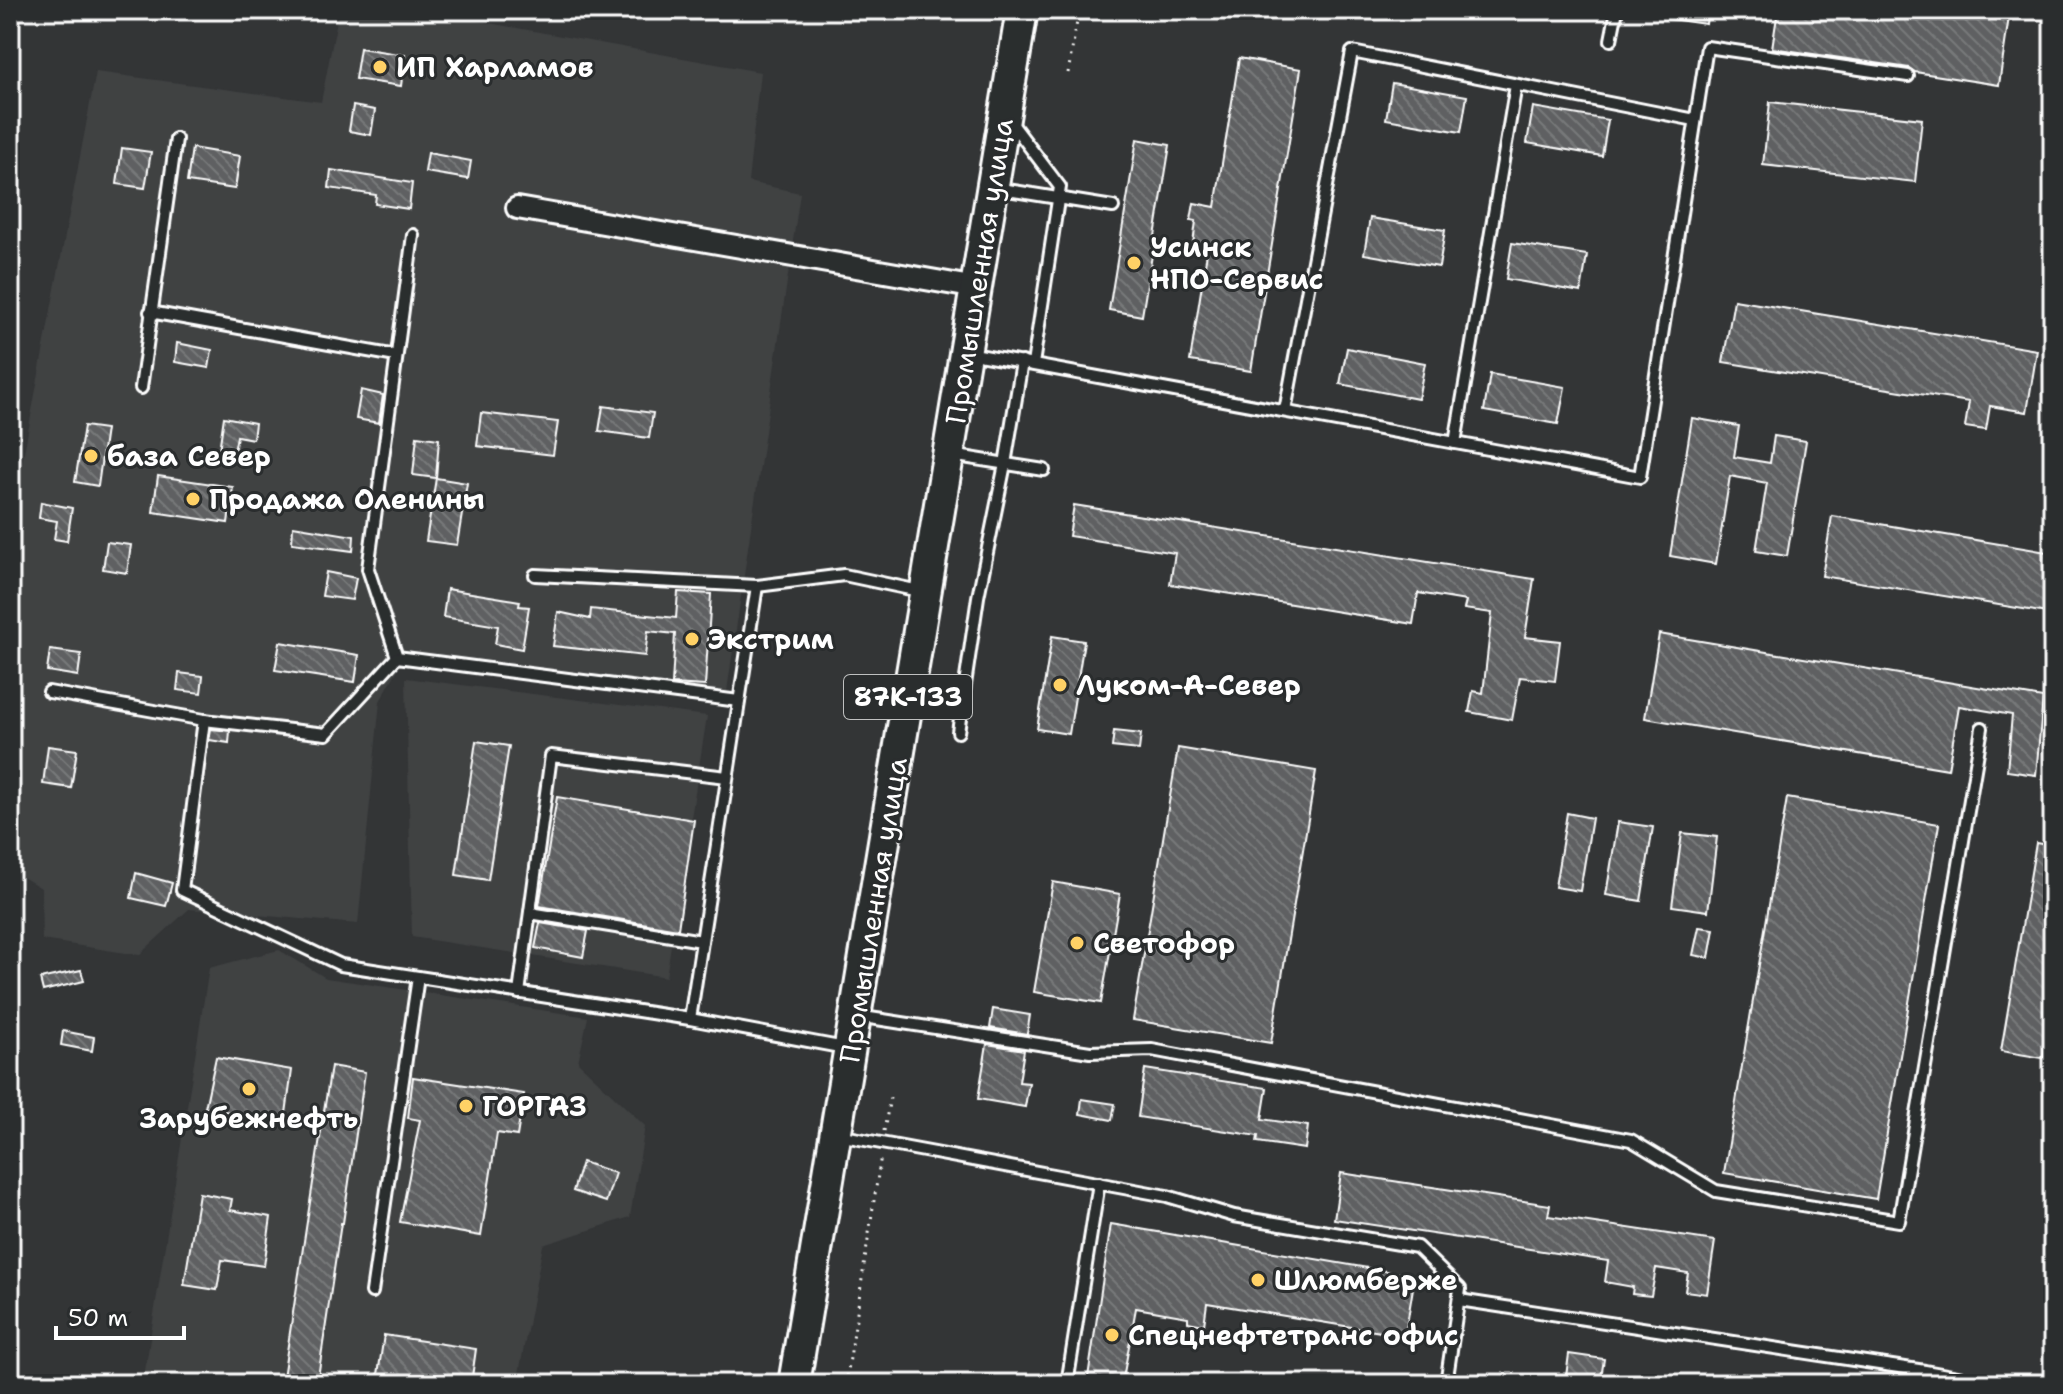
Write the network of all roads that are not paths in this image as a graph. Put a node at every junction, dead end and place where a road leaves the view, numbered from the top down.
1 (1022, 10) edge
2 (1617, 10) edge
3 (1611, 40) dead end
4 (1908, 76) dead end
5 (1516, 85) junction
6 (1005, 114) junction
7 (1695, 120) junction
8 (176, 139) dead end
9 (993, 188) junction
10 (1058, 198) junction
11 (1113, 207) dead end
12 (517, 208) dead end
13 (413, 235) dead end
14 (977, 288) junction
15 (150, 312) junction
16 (966, 352) junction
17 (396, 356) junction
18 (1028, 363) junction
19 (141, 388) dead end
20 (1285, 411) junction
21 (1455, 443) junction
22 (949, 455) junction
23 (1005, 464) junction
24 (1044, 470) dead end
25 (535, 575) dead end
26 (757, 586) junction
27 (926, 593) junction
28 (397, 657) junction
29 (49, 692) dead end
30 (739, 701) junction
31 (204, 720) junction
32 (1982, 728) dead end
33 (958, 732) dead end
34 (727, 777) junction
35 (530, 913) junction
36 (702, 941) junction
37 (418, 977) junction
38 (519, 993) junction
39 (855, 1016) junction
40 (690, 1019) junction
41 (850, 1048) junction
42 (835, 1134) junction
43 (1099, 1183) junction
44 (372, 1292) dead end
45 (1459, 1300) junction
46 (794, 1384) edge
47 (1067, 1384) edge
48 (1446, 1384) edge
49 (1997, 1384) edge

1 - 6 main road, Промышленная улица / 87К-133
2 - 3 lane
4 - 7 lane
5 - 7 lane
5 - 20 lane
5 - 21 lane
6 - 9 main road, Промышленная улица / 87К-133
6 - 10 lane
7 - 21 lane
8 - 15 lane
9 - 10 lane
9 - 14 main road, Промышленная улица / 87К-133
10 - 11 lane
10 - 18 lane
12 - 14 street
13 - 17 lane
14 - 16 main road, Промышленная улица / 87К-133
15 - 17 lane
15 - 19 lane
16 - 18 lane
16 - 22 main road, Промышленная улица / 87К-133
17 - 28 lane
18 - 20 lane
18 - 23 lane
20 - 21 lane
22 - 23 lane
22 - 27 main road, Промышленная улица / 87К-133
23 - 24 lane
23 - 33 lane
25 - 26 lane
26 - 27 lane
26 - 30 lane
27 - 39 main road, Промышленная улица / 87К-133
28 - 30 lane
28 - 31 lane
29 - 31 lane
30 - 34 lane
31 - 37 lane
32 - 39 lane
34 - 35 lane
34 - 36 lane
35 - 36 lane
35 - 38 lane
36 - 40 lane
37 - 38 lane
37 - 44 lane
38 - 40 lane
39 - 41 main road, Промышленная улица / 87К-133
40 - 41 lane
41 - 42 main road, Промышленная улица / 87К-133
42 - 43 lane
42 - 46 main road, Промышленная улица / 87К-133
43 - 45 lane
43 - 47 lane
45 - 48 lane
45 - 49 lane

